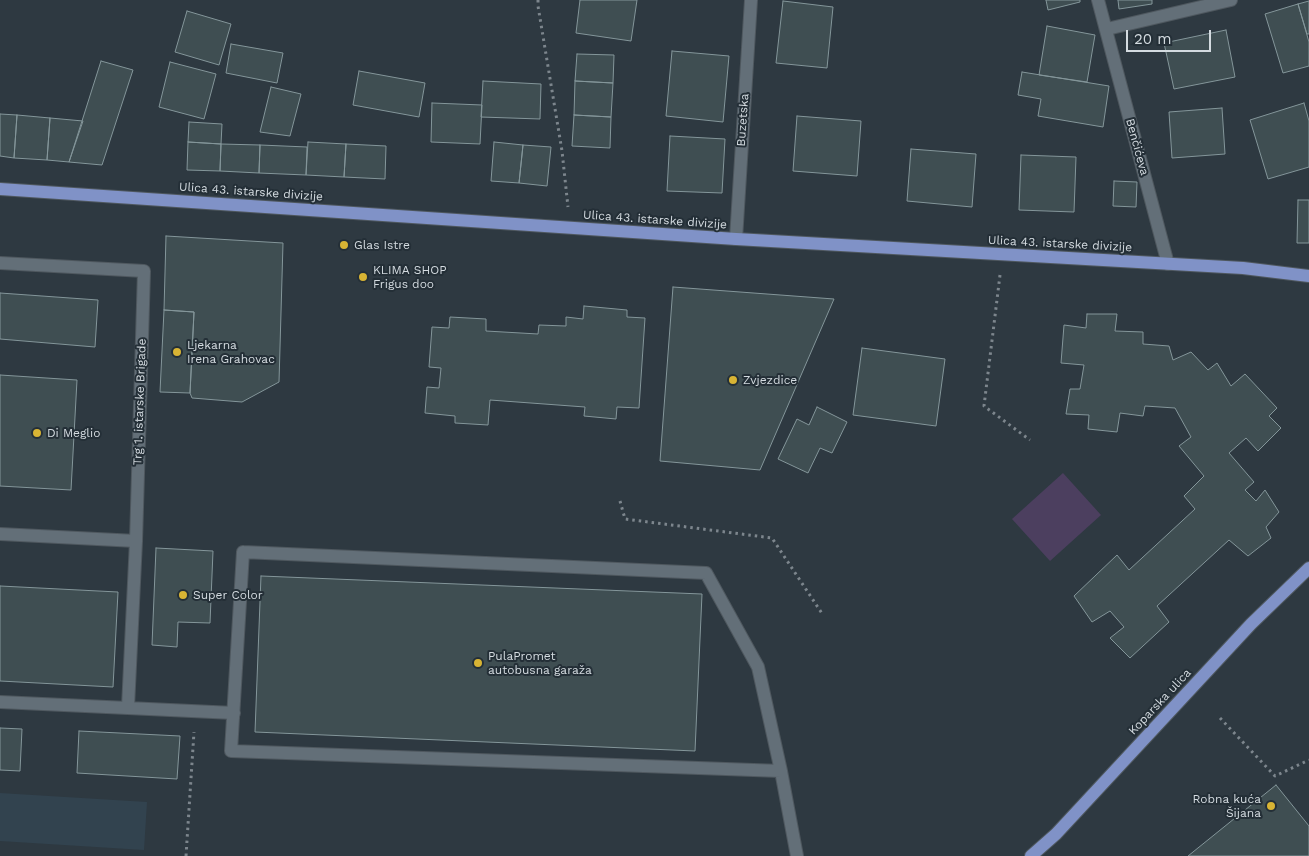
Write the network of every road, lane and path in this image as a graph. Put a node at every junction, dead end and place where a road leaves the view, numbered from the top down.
1 (538, 0) edge
2 (751, 0) edge
3 (1098, 0) edge
4 (1231, 0) edge
5 (1107, 29) junction
6 (0, 189) edge
7 (570, 228) junction
8 (736, 239) junction
9 (1003, 255) junction
10 (0, 262) edge
11 (1168, 264) junction
12 (1309, 276) edge
13 (1030, 440) dead end
14 (620, 500) dead end
15 (0, 534) edge
16 (136, 541) junction
17 (1309, 568) edge
18 (823, 615) dead end
19 (0, 702) edge
20 (128, 707) junction
21 (195, 711) junction
22 (234, 713) junction
23 (1220, 718) dead end
24 (1309, 760) edge
25 (781, 771) junction
26 (186, 856) edge
27 (797, 856) edge
28 (1032, 856) edge

1 - 7 path
2 - 8 street, Buzetska
3 - 5 street, Benčićeva
4 - 5 street
5 - 11 street, Benčićeva
6 - 7 main road, Ulica 43. istarske divizije
7 - 8 main road, Ulica 43. istarske divizije
8 - 9 main road, Ulica 43. istarske divizije
9 - 11 main road, Ulica 43. istarske divizije
9 - 13 path
10 - 16 street, Trg 1. istarske Brigade
11 - 12 main road, Ulica 43. istarske divizije
14 - 18 path
15 - 16 street
16 - 20 street
17 - 28 main road, Koparska ulica
19 - 20 street
20 - 21 street
21 - 22 street
21 - 26 path
22 - 25 street
22 - 25 street
23 - 24 path
25 - 27 street

